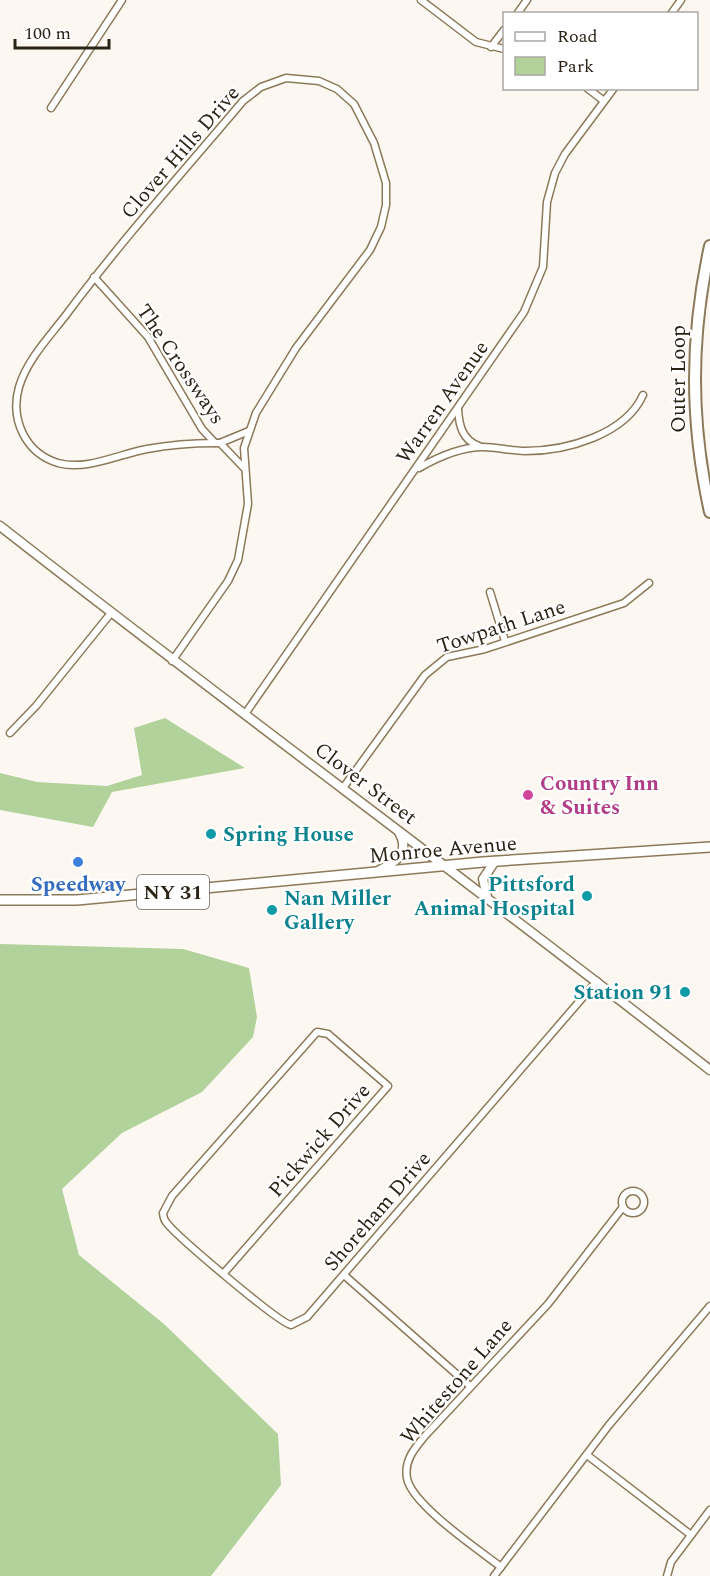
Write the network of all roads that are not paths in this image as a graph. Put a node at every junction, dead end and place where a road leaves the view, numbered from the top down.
1 (122, 0) edge
2 (421, 0) edge
3 (503, 31) edge
4 (492, 47) junction
5 (503, 49) edge
6 (590, 90) edge
7 (612, 90) edge
8 (604, 101) junction
9 (51, 108) dead end
10 (710, 246) edge
11 (94, 278) junction
12 (643, 395) dead end
13 (458, 408) junction
14 (249, 431) junction
15 (217, 443) junction
16 (482, 447) junction
17 (245, 469) junction
18 (416, 470) junction
19 (710, 512) edge
20 (0, 526) edge
21 (650, 583) dead end
22 (490, 592) dead end
23 (111, 613) junction
24 (505, 642) junction
25 (172, 661) junction
26 (245, 714) junction
27 (10, 734) dead end
28 (343, 788) junction
29 (397, 829) junction
30 (710, 847) edge
31 (495, 861) junction
32 (445, 866) junction
33 (375, 873) junction
34 (488, 898) junction
35 (0, 900) edge
36 (597, 981) junction
37 (710, 1070) edge
38 (623, 1207) dead end
39 (163, 1214) joint
40 (224, 1273) junction
41 (344, 1275) junction
42 (710, 1306) edge
43 (470, 1386) junction
44 (587, 1455) junction
45 (710, 1510) edge
46 (691, 1535) junction
47 (501, 1567) junction
48 (494, 1576) edge
49 (667, 1576) edge

1 - 9 street
2 - 4 street
3 - 4 street
4 - 5 street
6 - 8 street
7 - 8 street, Warren Avenue
8 - 13 street, Warren Avenue
10 - 19 highway, Outer Loop
11 - 14 street, Clover Hills Drive
11 - 15 street, The Crossways
11 - 15 street, Clover Hills Drive
12 - 16 street
13 - 16 street
13 - 18 street, Warren Avenue
14 - 15 street, Clover Hills Drive
14 - 17 street, Clover Hills Drive
15 - 17 street
16 - 18 street
17 - 25 street, Clover Hills Drive
18 - 26 street, Warren Avenue
20 - 23 main road, Clover Street
21 - 24 street, Towpath Lane
22 - 24 street
23 - 25 main road, Clover Street
23 - 27 street
24 - 28 street, Towpath Lane
25 - 26 main road, Clover Street
26 - 28 main road, Clover Street
28 - 29 main road, Clover Street
29 - 32 main road, Clover Street
29 - 33 main road
30 - 31 main road, Monroe Avenue / NY 31
31 - 32 main road, Monroe Avenue / NY 31
31 - 34 main road
32 - 33 main road, Monroe Avenue / NY 31
32 - 34 main road, Clover Street
33 - 35 main road, Monroe Avenue / NY 31
34 - 36 main road, Clover Street
36 - 37 main road, Clover Street
36 - 41 street, Shoreham Drive
38 - 43 street, Whitestone Lane
39 - 40 street, Shoreham Drive
39 - 40 street, Pickwick Drive
40 - 41 street, Shoreham Drive
41 - 43 street
42 - 44 street
43 - 47 street, Whitestone Lane
44 - 46 street
44 - 47 street
45 - 46 street
46 - 49 street
47 - 48 street

